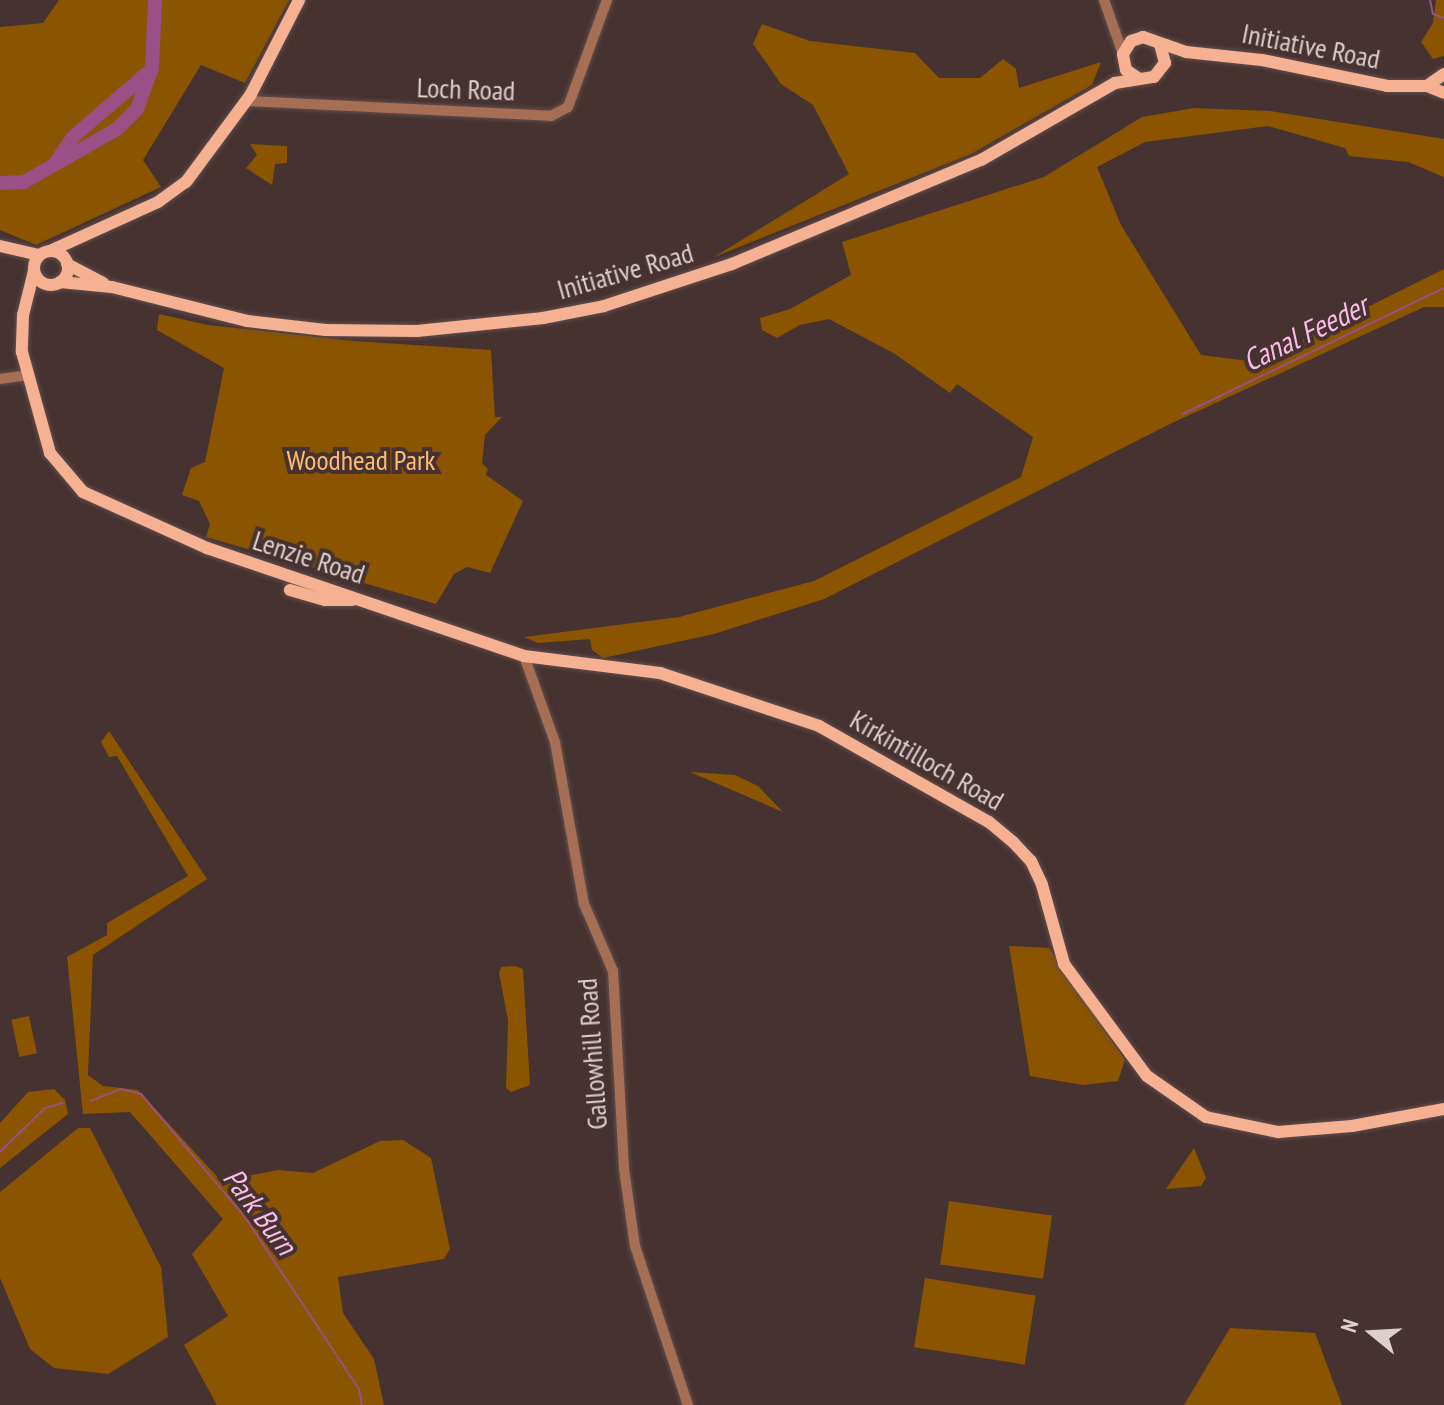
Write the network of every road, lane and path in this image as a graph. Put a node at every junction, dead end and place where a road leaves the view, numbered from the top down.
1 (299, 0) edge
2 (607, 0) edge
3 (1104, 0) edge
4 (1118, 33) junction
5 (1136, 38) junction
6 (1160, 44) junction
7 (1186, 52) junction
8 (1124, 60) junction
9 (1165, 63) junction
10 (1444, 74) edge
11 (1138, 78) junction
12 (1444, 82) edge
13 (1115, 83) junction
14 (1427, 86) junction
15 (1444, 93) edge
16 (247, 101) junction
17 (74, 239) junction
18 (0, 246) edge
19 (44, 253) junction
20 (21, 254) junction
21 (67, 262) junction
22 (34, 269) junction
23 (56, 283) junction
24 (112, 287) junction
25 (30, 297) junction
26 (28, 375) junction
27 (0, 379) edge
28 (290, 590) dead end
29 (359, 599) junction
30 (524, 656) junction
31 (1444, 1109) edge
32 (688, 1405) edge

1 - 16 main road
2 - 16 street, Loch Road
3 - 4 street
4 - 5 street
4 - 8 street
5 - 6 main road
5 - 8 main road
6 - 7 main road, Initiative Road
6 - 9 main road
7 - 9 main road
7 - 14 main road, Initiative Road
8 - 11 main road
8 - 13 main road
9 - 11 main road
10 - 14 main road
11 - 13 main road
12 - 14 main road
13 - 24 main road, Initiative Road
14 - 15 main road, Initiative Road
16 - 17 main road
17 - 19 main road
17 - 21 main road
18 - 20 main road
19 - 20 main road
19 - 21 main road
19 - 22 main road
20 - 22 main road
21 - 23 main road
21 - 24 main road
22 - 23 main road
22 - 25 main road
23 - 24 main road
23 - 25 main road
25 - 26 main road
26 - 27 street
26 - 29 main road, Lenzie Road
28 - 29 main road
29 - 30 main road, Lenzie Road
30 - 31 main road, Kirkintilloch Road
30 - 32 street, Gallowhill Road

